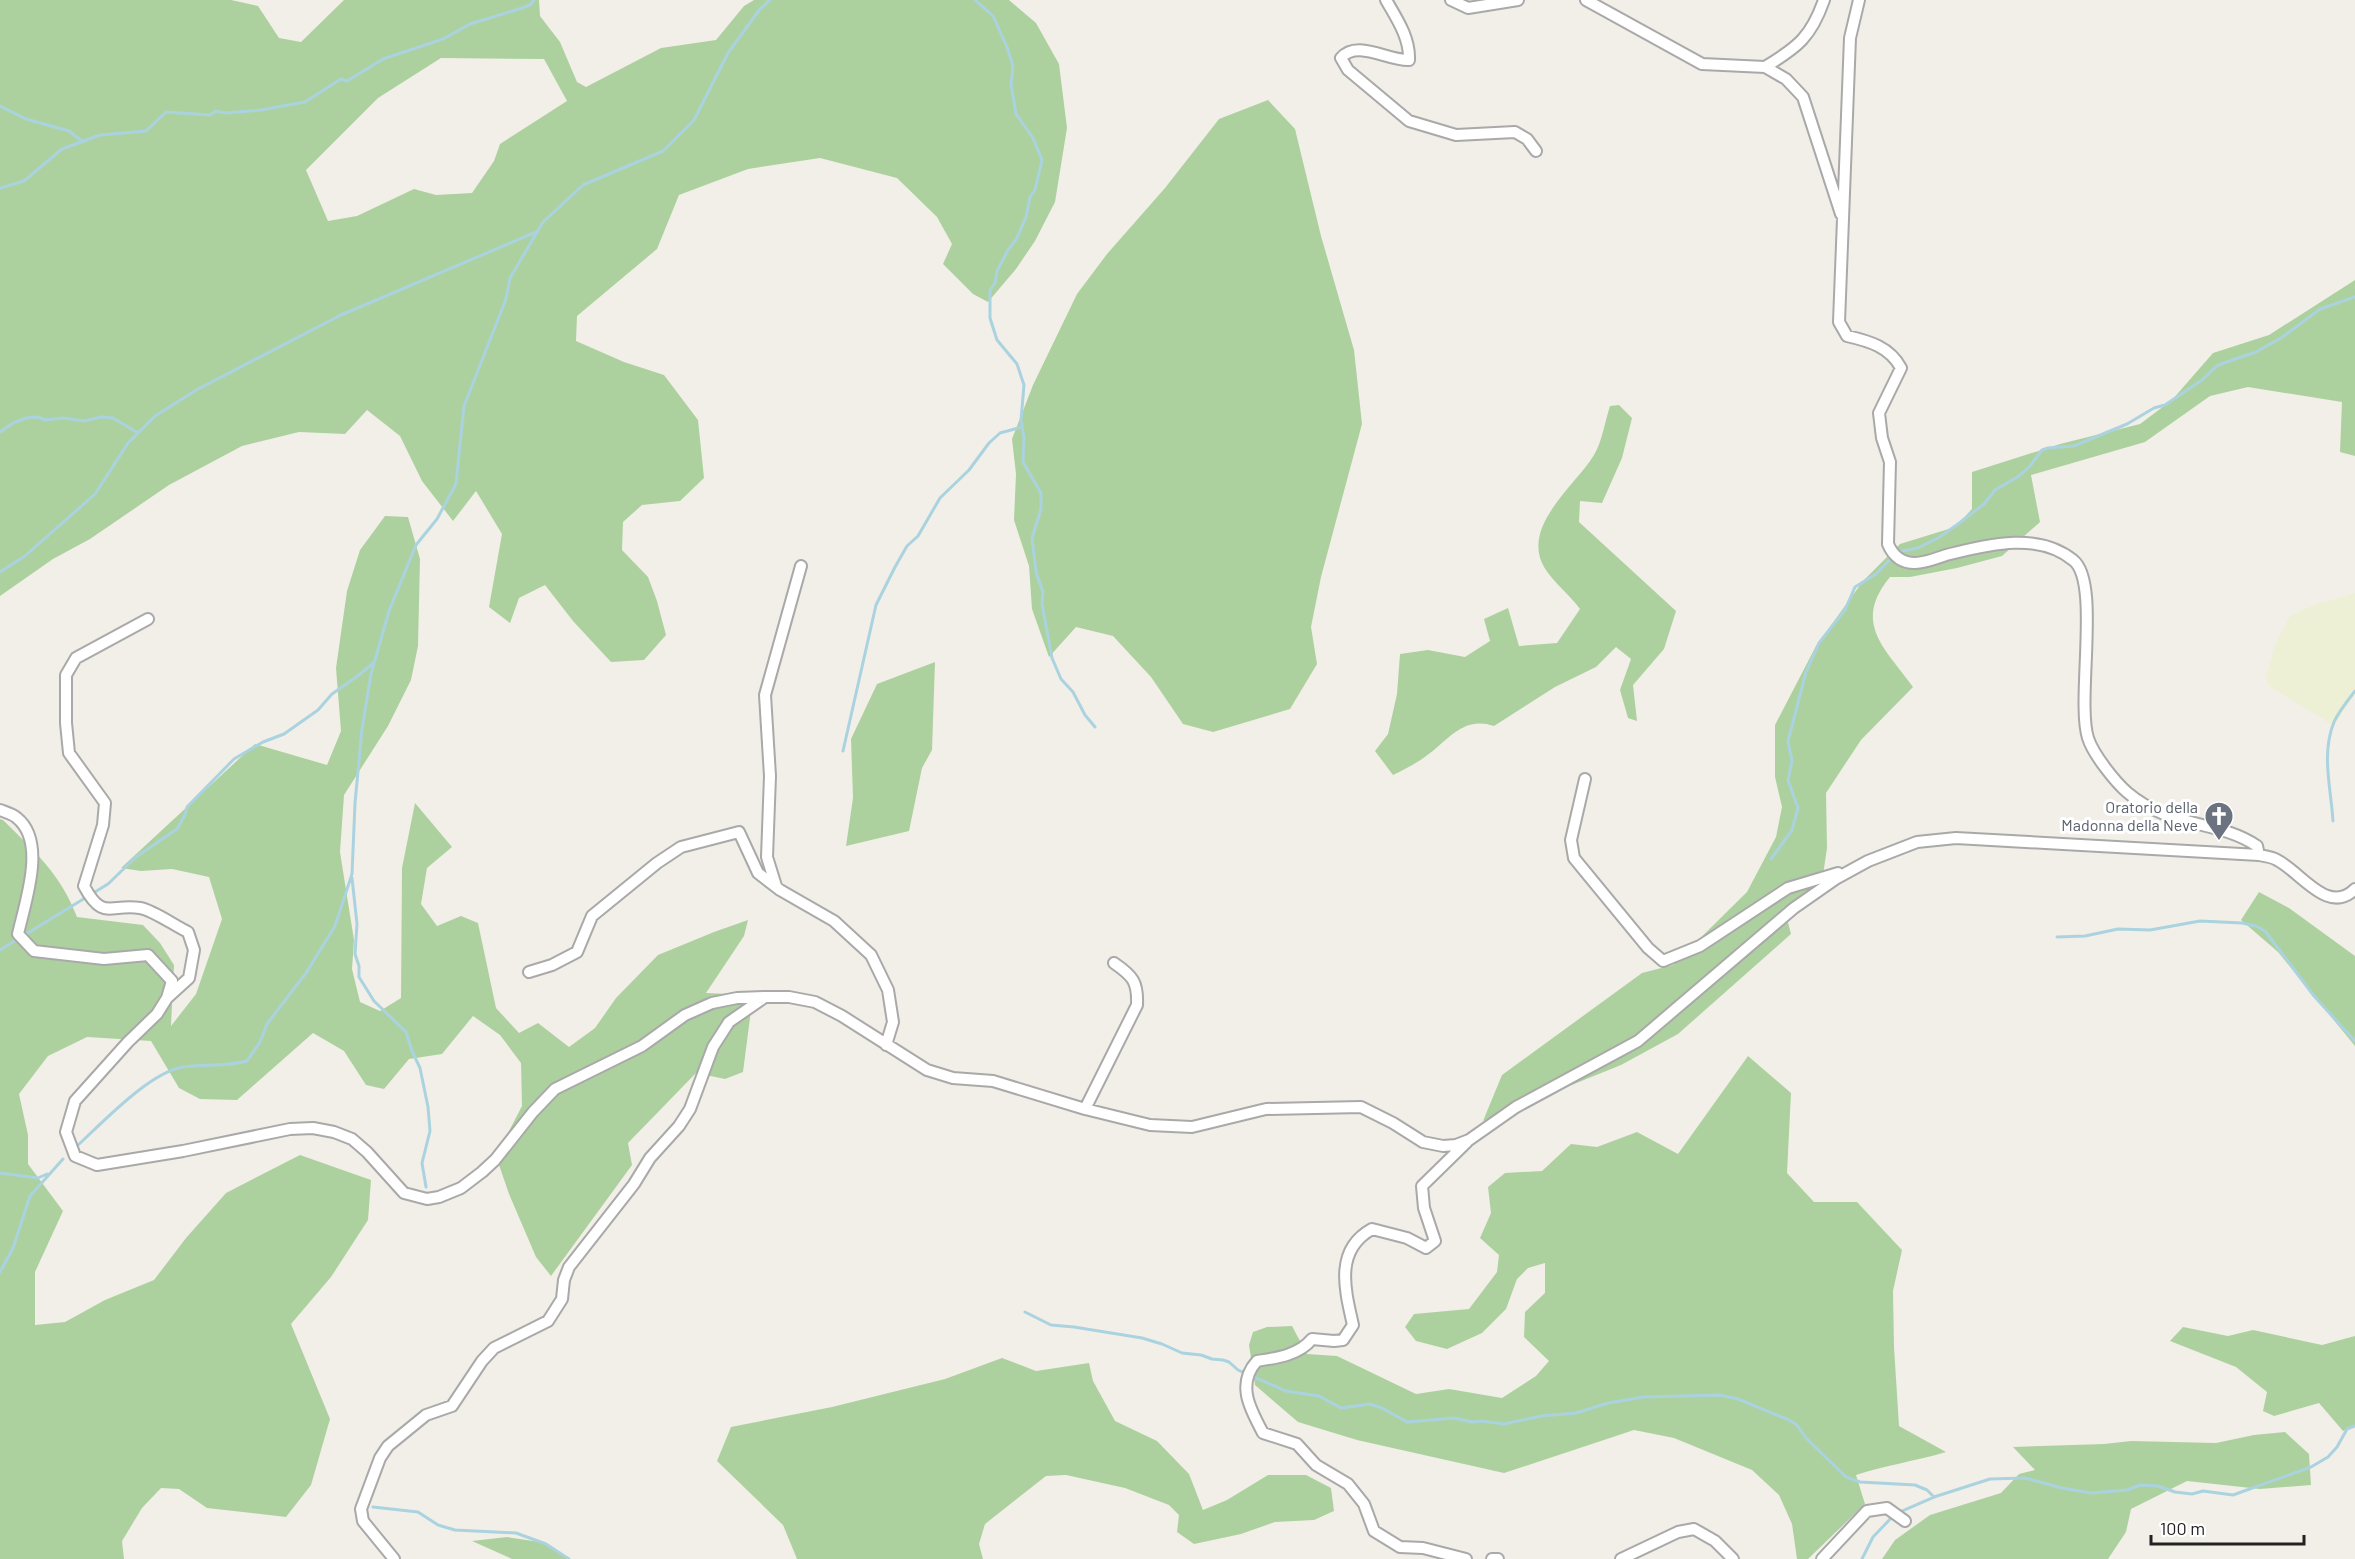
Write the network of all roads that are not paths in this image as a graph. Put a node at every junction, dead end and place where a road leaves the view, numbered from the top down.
1 (1386, 0) edge
2 (1451, 0) edge
3 (1518, 0) edge
4 (1586, 0) edge
5 (1824, 0) edge
6 (1859, 0) edge
7 (1765, 67) junction
8 (1536, 151) dead end
9 (1843, 223) junction
10 (801, 567) dead end
11 (148, 619) dead end
12 (1586, 779) dead end
13 (0, 810) edge
14 (2259, 855) junction
15 (1855, 868) junction
16 (776, 887) junction
17 (2355, 889) edge
18 (1114, 963) dead end
19 (529, 972) dead end
20 (765, 997) junction
21 (167, 998) junction
22 (886, 1045) junction
23 (1084, 1109) junction
24 (1469, 1140) junction
25 (1905, 1521) dead end
26 (394, 1559) edge
27 (1466, 1559) edge
28 (1492, 1559) edge
29 (1498, 1559) edge
30 (1621, 1559) edge
31 (1733, 1559) edge
32 (1822, 1559) edge

1 - 8 street
2 - 3 street
4 - 7 street
5 - 7 street
6 - 9 street
7 - 9 street
9 - 14 street
10 - 16 street
11 - 21 street
12 - 15 street
13 - 21 street
14 - 15 street
14 - 17 street
15 - 24 street
16 - 19 street
16 - 22 street
18 - 23 street
20 - 21 street
20 - 22 street
20 - 26 street
22 - 23 street
23 - 24 street
24 - 27 street
25 - 32 street
28 - 29 street
30 - 31 street

